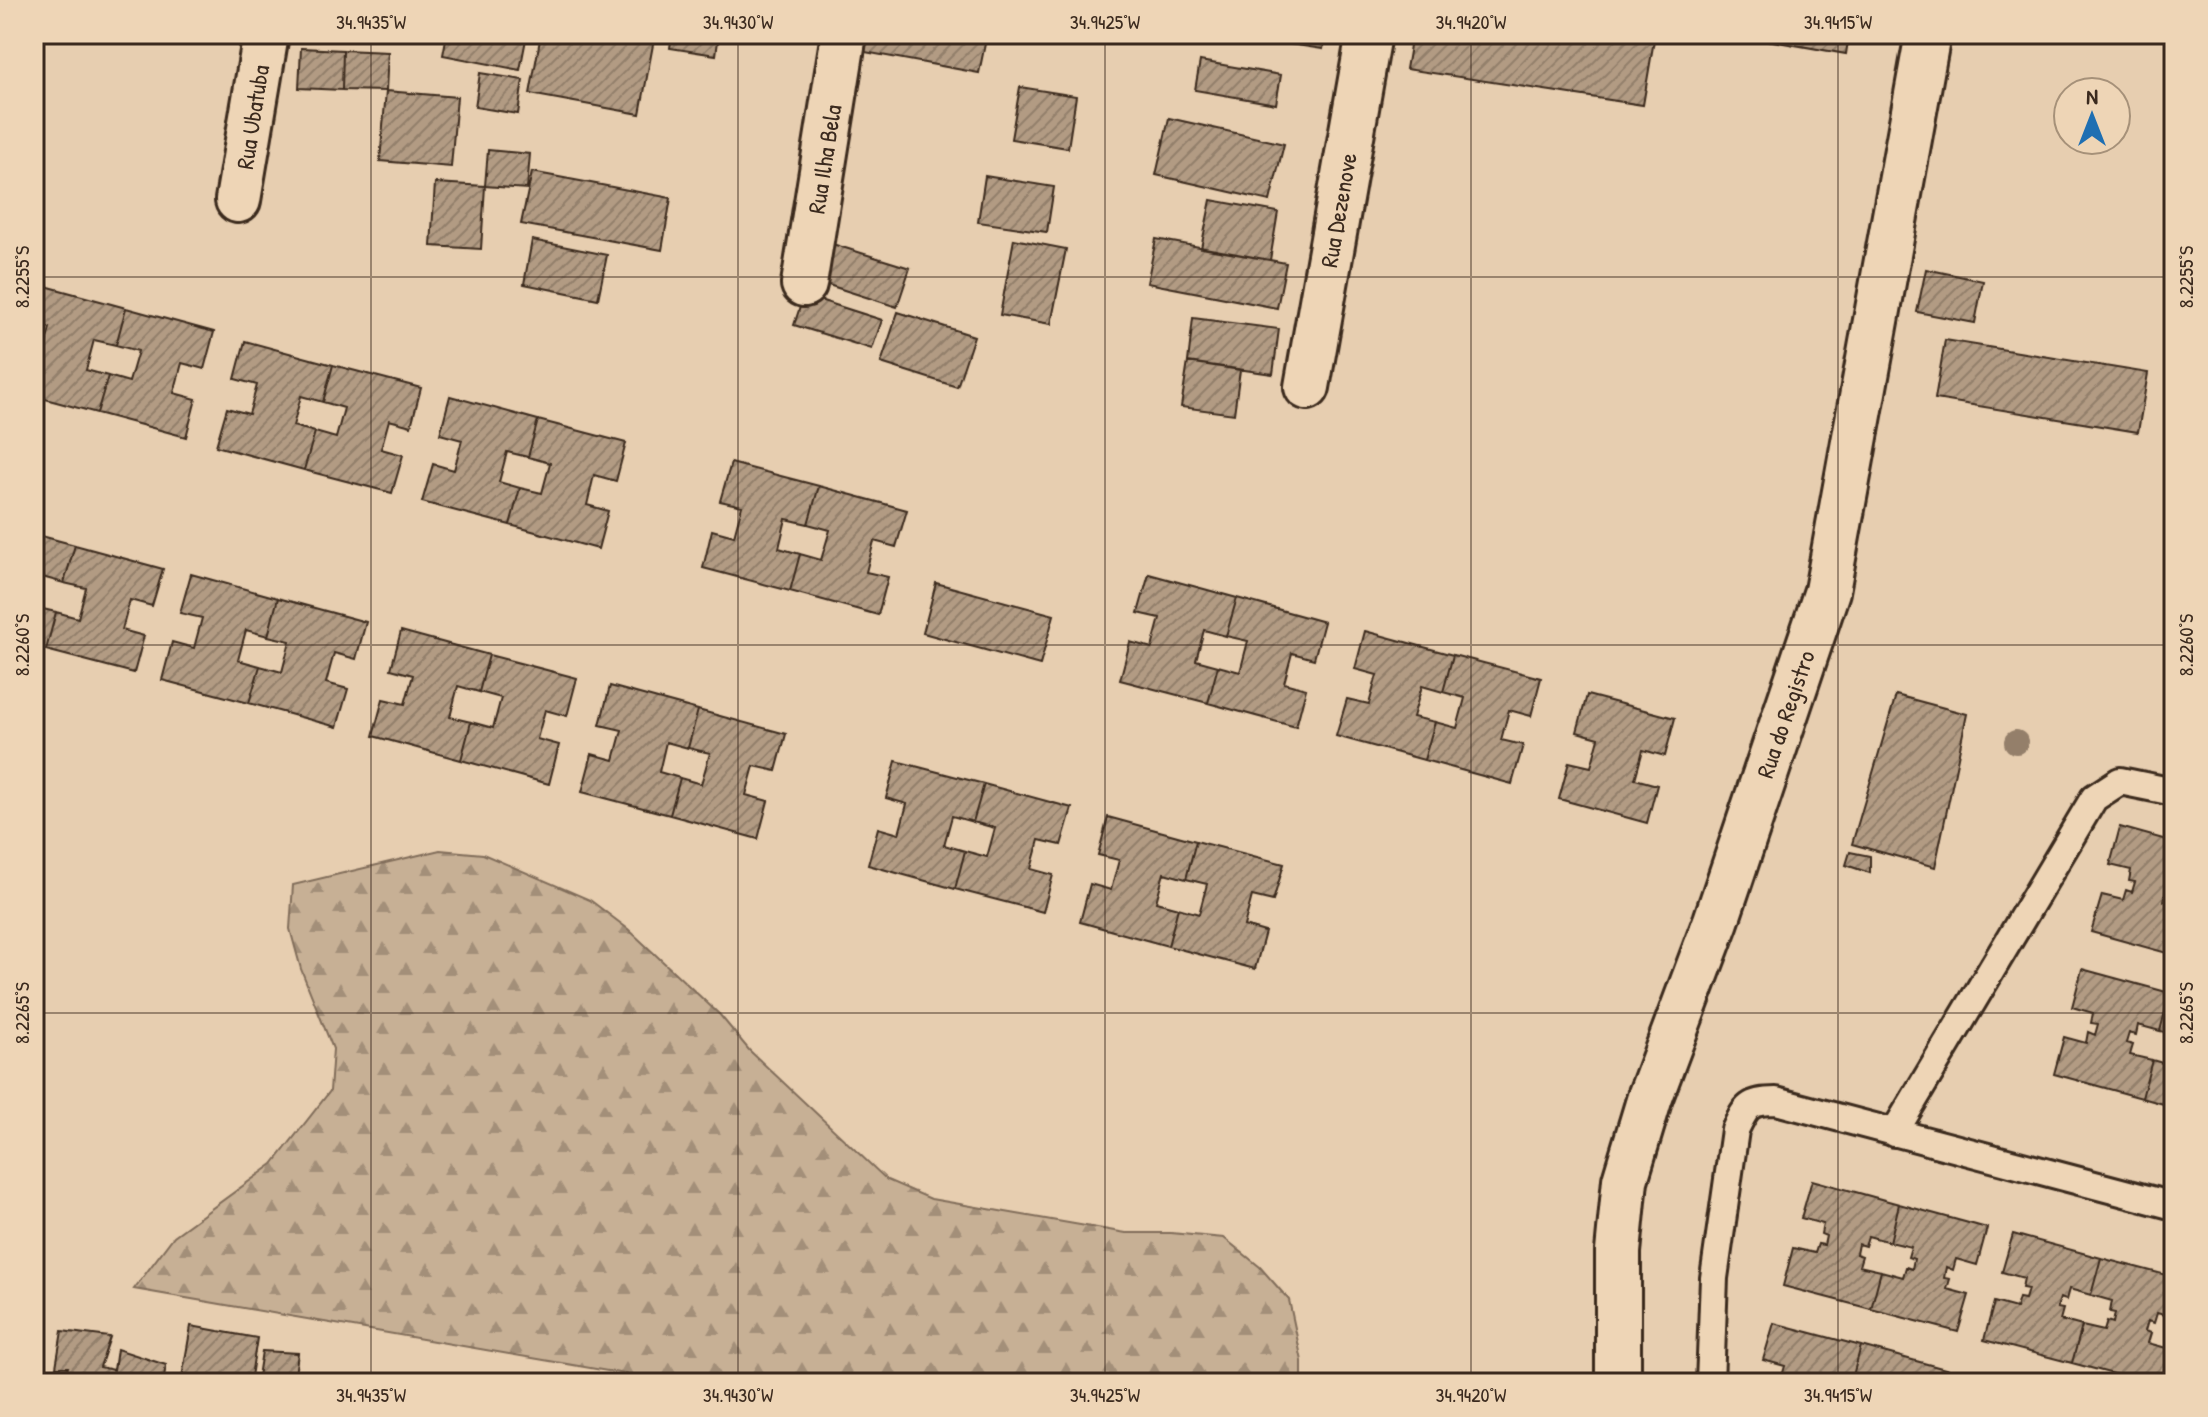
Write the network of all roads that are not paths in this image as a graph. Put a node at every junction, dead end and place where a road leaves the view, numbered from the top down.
1 (266, 34) edge
2 (844, 34) edge
3 (1369, 34) edge
4 (1928, 34) edge
5 (238, 200) dead end
6 (804, 284) dead end
7 (1307, 387) dead end
8 (2174, 792) edge
9 (1894, 1133) junction
10 (2174, 1206) edge
11 (1618, 1383) edge
12 (1710, 1383) edge

1 - 5 street, Rua Ubatuba
2 - 6 street, Rua Ilha Bela
3 - 7 street, Rua Dezenove
4 - 11 street, Rua do Registro
8 - 9 lane
9 - 10 lane
9 - 12 lane

